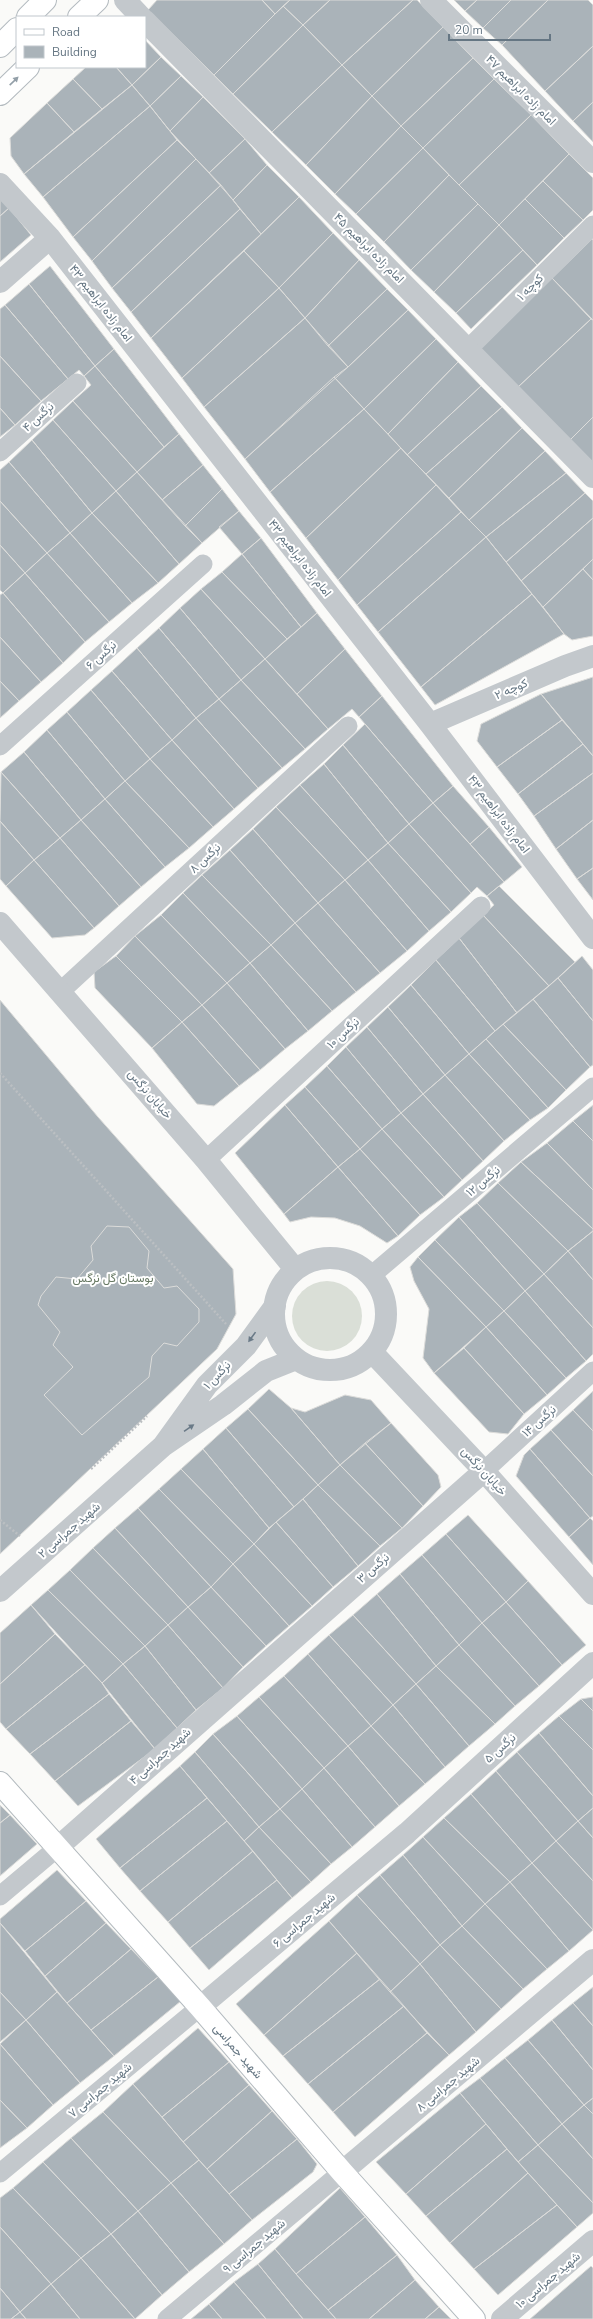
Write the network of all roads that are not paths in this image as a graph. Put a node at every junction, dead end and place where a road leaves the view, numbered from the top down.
1 (45, 0) edge
2 (97, 0) edge
3 (125, 0) edge
4 (431, 0) edge
5 (29, 16) edge
6 (81, 16) edge
7 (141, 16) edge
8 (146, 22) edge
9 (16, 30) edge
10 (0, 46) edge
11 (27, 68) edge
12 (0, 94) edge
13 (593, 162) edge
14 (0, 184) edge
15 (593, 225) edge
16 (50, 238) junction
17 (0, 282) edge
18 (468, 348) junction
19 (77, 383) dead end
20 (0, 452) edge
21 (593, 477) edge
22 (203, 564) dead end
23 (593, 656) edge
24 (430, 724) junction
25 (348, 726) dead end
26 (0, 746) edge
27 (481, 906) dead end
28 (0, 923) edge
29 (593, 938) edge
30 (61, 991) junction
31 (593, 1087) edge
32 (206, 1160) junction
33 (295, 1269) junction
34 (372, 1275) junction
35 (274, 1306) junction
36 (372, 1352) junction
37 (296, 1359) junction
38 (593, 1371) edge
39 (163, 1446) junction
40 (139, 1469) joint
41 (484, 1471) junction
42 (0, 1591) edge
43 (593, 1594) edge
44 (593, 1663) edge
45 (262, 1665) joint
46 (0, 1783) edge
47 (407, 1833) joint
48 (57, 1848) junction
49 (0, 1896) edge
50 (593, 1960) edge
51 (200, 2007) junction
52 (342, 2172) junction
53 (0, 2173) edge
54 (593, 2241) edge
55 (167, 2319) edge
56 (474, 2319) edge
57 (502, 2319) edge

1 - 5 street
2 - 6 street
3 - 7 street
4 - 13 street, امام زاده ابراهیم ۴۷
8 - 18 street, امام زاده ابراهیم ۴۵
9 - 10 street
12 -> 11 street
14 - 16 street, امام زاده ابراهیم ۴۳
15 - 18 lane, کوچه ۱
16 - 17 street
16 - 24 street, امام زاده ابراهیم ۴۳
18 - 21 street, امام زاده ابراهیم ۴۵
19 - 20 lane, نرگس ۴
22 - 26 lane, نرگس ۶
23 - 24 street, کوچه ۲
24 - 29 street, امام زاده ابراهیم ۴۳
25 - 30 lane, نرگس ۸
27 - 32 lane, نرگس ۱۰
28 - 30 street, خیابان نرگس
30 - 32 street, خیابان نرگس
31 - 34 lane, نرگس ۱۲
32 - 33 street, خیابان نرگس
33 - 34 street
33 - 35 street
34 - 36 street
35 - 37 street
35 -> 39 street, نرگس ۱
36 - 37 street
36 - 41 street, خیابان نرگس
39 -> 37 street, نرگس ۱
38 - 41 lane, نرگس ۱۴
39 - 40 street, نرگس ۱
40 - 42 street, شهید جمراسی ۲
41 - 43 street, خیابان نرگس
41 - 45 street, نرگس ۳
44 - 47 street, نرگس ۵
45 - 48 street, شهید جمراسی ۴
46 - 48 street, شهید جمراسی
47 - 51 street, شهید جمراسی ۶
48 - 49 lane
48 - 51 street, شهید جمراسی
50 - 52 street, شهید جمراسی ۸
51 - 52 street, شهید جمراسی
51 - 53 lane, شهید جمراسی ۷
52 - 55 lane, شهید جمراسی ۹
52 - 56 street, شهید جمراسی
54 - 57 street, شهید جمراسی ۱۰

